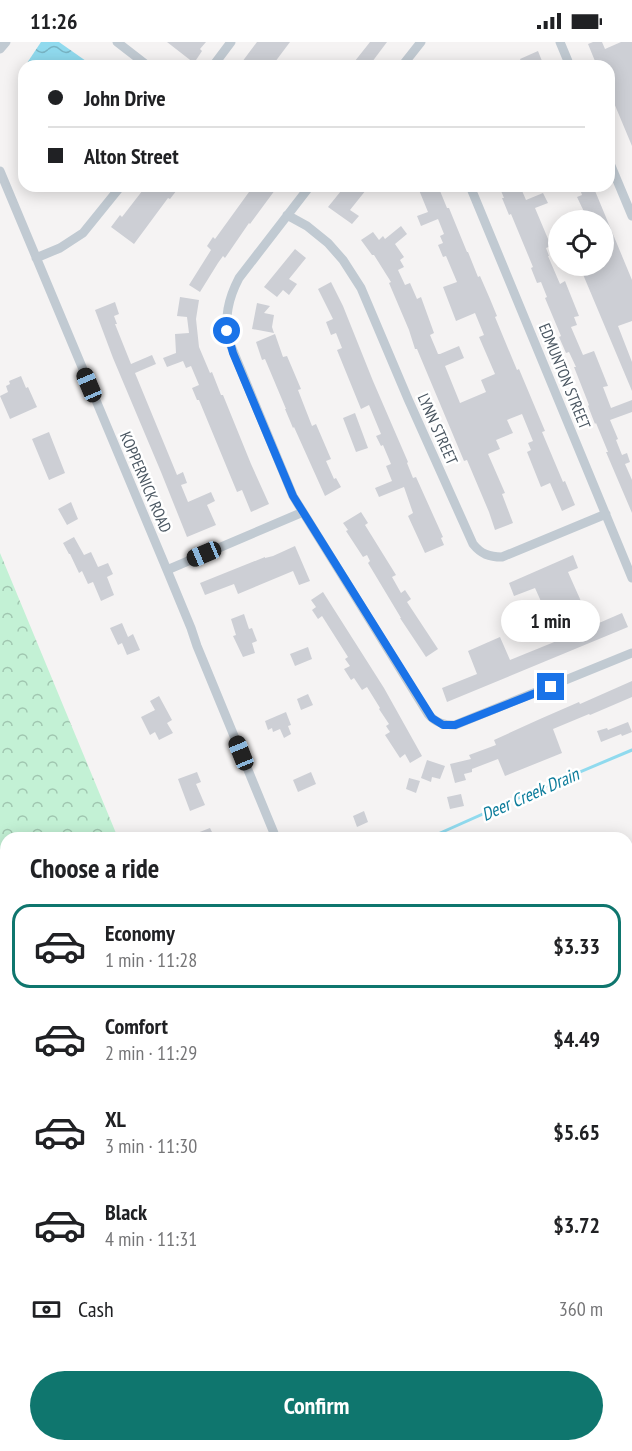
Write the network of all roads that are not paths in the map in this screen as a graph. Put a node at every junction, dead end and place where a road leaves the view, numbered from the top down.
1 (6, 42) edge
2 (117, 42) edge
3 (231, 42) edge
4 (421, 42) edge
5 (560, 42) edge
6 (0, 49) edge
7 (140, 60) edge
8 (218, 60) edge
9 (407, 60) edge
10 (568, 60) edge
11 (0, 171) edge
12 (615, 175) edge
13 (116, 192) edge
14 (305, 192) edge
15 (472, 192) edge
16 (287, 215) junction
17 (632, 216) edge
18 (36, 258) junction
19 (303, 512) junction
20 (606, 514) junction
21 (167, 570) junction
22 (632, 578) edge
23 (632, 653) edge
24 (274, 832) edge

1 - 6 street
2 - 7 street
3 - 8 street
4 - 9 street
5 - 10 street
11 - 18 street, KOPPERNICK ROAD
12 - 17 street
13 - 18 street
14 - 16 street
15 - 20 street, EDMUNTON STREET
16 - 19 street
16 - 20 street, LYNN STREET
18 - 21 street, KOPPERNICK ROAD
19 - 21 street
19 - 23 street
20 - 22 street, EDMUNTON STREET
21 - 24 street, KOPPERNICK ROAD

